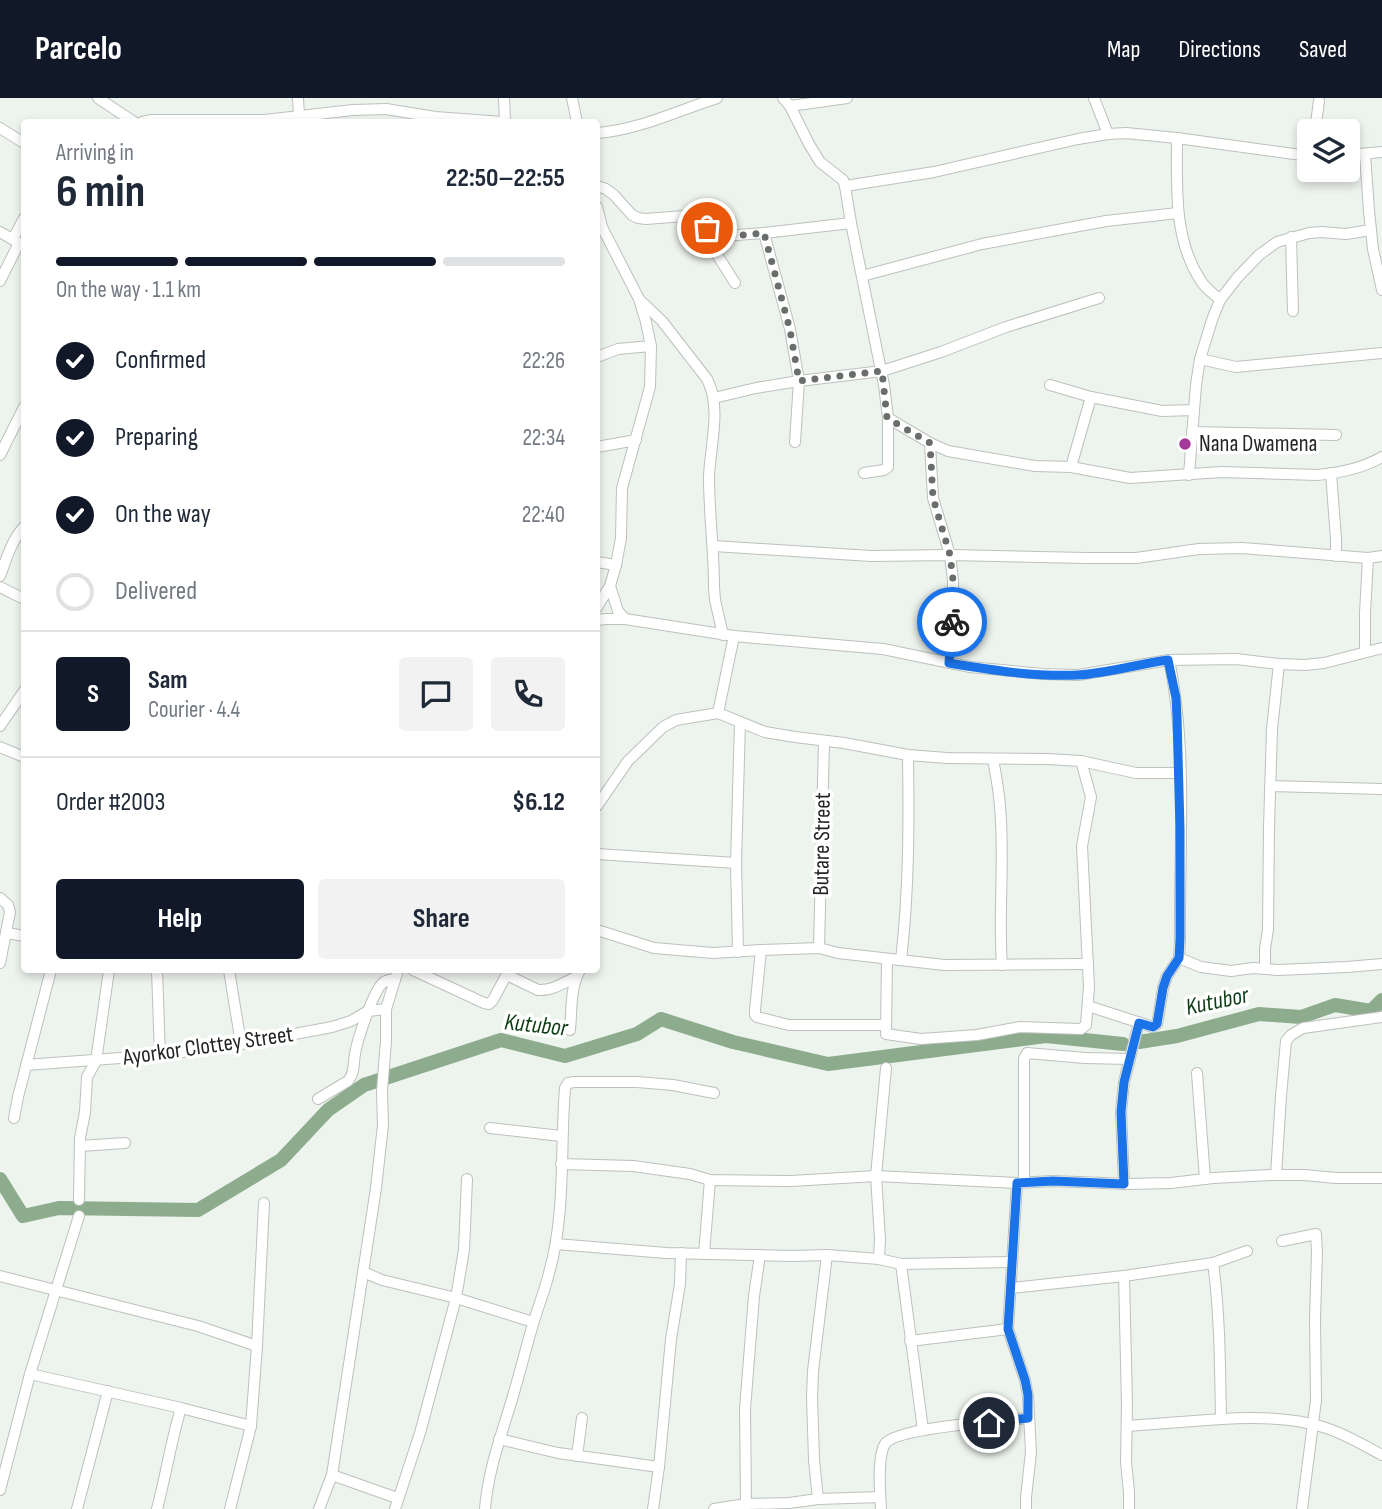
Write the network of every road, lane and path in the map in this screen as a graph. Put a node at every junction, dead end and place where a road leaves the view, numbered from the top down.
1 (98, 98) edge
2 (298, 98) edge
3 (504, 98) edge
4 (572, 98) edge
5 (717, 98) edge
6 (847, 98) edge
7 (1094, 98) edge
8 (1319, 101) dead end
9 (787, 102) edge
10 (386, 104) edge
11 (299, 117) junction
12 (130, 119) edge
13 (276, 119) edge
14 (463, 119) edge
15 (504, 119) edge
16 (576, 119) edge
17 (1317, 119) edge
18 (0, 128) edge
19 (600, 133) edge
20 (1108, 134) junction
21 (1177, 138) junction
22 (21, 141) edge
23 (1382, 152) edge
24 (1297, 154) edge
25 (1360, 154) edge
26 (1365, 154) junction
27 (845, 186) junction
28 (600, 187) edge
29 (1178, 213) junction
30 (600, 219) edge
31 (851, 222) junction
32 (1375, 225) edge
33 (0, 232) edge
34 (764, 233) junction
35 (715, 234) junction
36 (1291, 237) junction
37 (19, 243) edge
38 (862, 276) junction
39 (0, 281) edge
40 (735, 283) dead end
41 (1382, 290) edge
42 (1099, 298) dead end
43 (639, 299) junction
44 (1220, 300) junction
45 (1293, 311) dead end
46 (651, 346) junction
47 (1382, 353) edge
48 (600, 356) edge
49 (1200, 359) junction
50 (882, 371) junction
51 (799, 381) junction
52 (1050, 385) dead end
53 (1091, 397) junction
54 (714, 398) junction
55 (1194, 410) junction
56 (21, 413) edge
57 (887, 418) junction
58 (1192, 432) junction
59 (1336, 435) dead end
60 (636, 440) junction
61 (795, 442) dead end
62 (930, 443) junction
63 (600, 446) edge
64 (0, 455) edge
65 (1382, 457) edge
66 (1071, 467) junction
67 (864, 472) dead end
68 (1331, 473) junction
69 (1189, 475) junction
70 (21, 529) edge
71 (0, 538) edge
72 (12, 545) junction
73 (713, 546) junction
74 (950, 555) junction
75 (1336, 556) junction
76 (1382, 556) edge
77 (1368, 558) junction
78 (600, 562) edge
79 (616, 565) junction
80 (0, 576) edge
81 (610, 586) junction
82 (0, 587) edge
83 (21, 598) edge
84 (600, 602) edge
85 (625, 619) junction
86 (600, 620) edge
87 (729, 635) junction
88 (1382, 648) edge
89 (1365, 652) junction
90 (1168, 660) junction
91 (949, 663) junction
92 (1279, 664) junction
93 (21, 695) edge
94 (719, 713) junction
95 (740, 722) junction
96 (0, 726) edge
97 (824, 741) junction
98 (0, 747) edge
99 (908, 755) junction
100 (21, 756) edge
101 (993, 758) junction
102 (1082, 761) junction
103 (1180, 774) junction
104 (1270, 786) junction
105 (1382, 789) edge
106 (600, 802) edge
107 (600, 854) edge
108 (736, 863) junction
109 (0, 898) edge
110 (7, 933) junction
111 (21, 935) edge
112 (600, 935) edge
113 (2, 948) edge
114 (819, 948) junction
115 (761, 950) junction
116 (738, 952) junction
117 (887, 958) junction
118 (1179, 958) junction
119 (901, 960) junction
120 (0, 963) edge
121 (1088, 964) junction
122 (1382, 964) edge
123 (1002, 965) junction
124 (1265, 969) junction
125 (50, 973) edge
126 (109, 973) edge
127 (157, 973) edge
128 (229, 973) edge
129 (419, 973) edge
130 (507, 973) edge
131 (510, 973) edge
132 (578, 973) edge
133 (397, 974) edge
134 (1088, 1006) junction
135 (386, 1009) junction
136 (368, 1011) junction
137 (1382, 1017) edge
138 (1139, 1023) junction
139 (570, 1030) dead end
140 (886, 1032) junction
141 (241, 1044) junction
142 (160, 1055) junction
143 (1130, 1059) junction
144 (96, 1061) junction
145 (26, 1065) junction
146 (886, 1068) dead end
147 (1196, 1073) dead end
148 (714, 1093) dead end
149 (318, 1099) dead end
150 (14, 1118) dead end
151 (489, 1128) dead end
152 (561, 1136) junction
153 (125, 1143) dead end
154 (80, 1146) junction
155 (561, 1164) junction
156 (1276, 1175) junction
157 (876, 1176) junction
158 (1382, 1178) edge
159 (467, 1179) dead end
160 (1205, 1179) junction
161 (710, 1180) junction
162 (1021, 1183) junction
163 (1124, 1184) junction
164 (79, 1200) dead end
165 (264, 1203) dead end
166 (79, 1216) dead end
167 (1282, 1241) dead end
168 (556, 1244) junction
169 (1247, 1251) dead end
170 (681, 1253) junction
171 (704, 1254) junction
172 (760, 1255) junction
173 (827, 1255) junction
174 (879, 1259) junction
175 (1012, 1262) junction
176 (1213, 1263) junction
177 (901, 1264) junction
178 (363, 1272) junction
179 (0, 1276) edge
180 (1124, 1276) junction
181 (1011, 1288) junction
182 (55, 1291) junction
183 (456, 1298) junction
184 (533, 1322) junction
185 (1008, 1329) junction
186 (910, 1341) junction
187 (257, 1346) junction
188 (30, 1374) junction
189 (108, 1391) junction
190 (181, 1408) junction
191 (582, 1418) dead end
192 (1028, 1418) junction
193 (1221, 1419) junction
194 (1313, 1424) junction
195 (251, 1426) junction
196 (1127, 1426) junction
197 (923, 1430) junction
198 (499, 1439) junction
199 (1382, 1455) edge
200 (577, 1456) junction
201 (659, 1467) junction
202 (332, 1475) junction
203 (0, 1490) edge
204 (880, 1497) junction
205 (818, 1499) junction
206 (396, 1503) edge
207 (746, 1504) junction
208 (793, 1506) edge
209 (77, 1509) edge
210 (157, 1509) edge
211 (230, 1509) edge
212 (319, 1509) edge
213 (485, 1509) edge
214 (653, 1509) edge
215 (714, 1509) edge
216 (881, 1509) edge
217 (1026, 1509) edge
218 (1129, 1509) edge
219 (1302, 1509) edge

1 - 12 street
2 - 11 street
3 - 15 street
4 - 16 street
5 - 19 street
6 - 9 street
7 - 20 street
8 - 17 street
9 - 27 street
10 - 11 street
10 - 14 street
11 - 13 street
18 - 22 street
20 - 21 street
20 - 27 street
21 - 24 street
21 - 29 street
23 - 26 street
25 - 26 street
26 - 32 street
27 - 31 street
28 - 35 street
29 - 38 street
29 - 44 street
30 - 43 street
31 - 34 street
31 - 38 street
32 - 36 street
32 - 41 street
33 - 37 street
34 - 35 street
34 - 51 street
35 - 40 street
36 - 44 street
36 - 45 street
37 - 39 street
38 - 50 street
42 - 50 street
43 - 46 street
43 - 54 street
44 - 49 street
46 - 48 street
46 - 60 street
47 - 49 street
49 - 55 street
50 - 51 street
50 - 57 street
51 - 54 street
51 - 61 street
52 - 53 street
53 - 55 street
53 - 66 street
54 - 73 street
55 - 58 street
56 - 64 street
57 - 62 street
57 - 67 street
58 - 59 street
58 - 69 street
60 - 63 street
60 - 79 street
62 - 66 street
62 - 74 street
65 - 68 street
66 - 69 street
68 - 69 street
68 - 75 street
70 - 72 street
71 - 72 street
72 - 80 street
73 - 74 street
73 - 87 street
74 - 75 street
74 - 91 street
75 - 77 street
76 - 77 street
77 - 89 street
78 - 79 street
79 - 81 street
81 - 84 street
81 - 85 street
82 - 83 street
85 - 86 street
85 - 87 street
87 - 91 street
87 - 94 street
88 - 89 street
89 - 92 street
90 - 91 street
90 - 92 street
90 - 103 street
92 - 104 street
93 - 96 street
94 - 95 street
94 - 106 street
95 - 97 street
95 - 108 street
97 - 99 street
97 - 114 street, Butare Street
98 - 100 street
99 - 101 street
99 - 119 street
101 - 102 street
101 - 123 street
102 - 103 street
102 - 121 street
103 - 118 street
104 - 105 street
104 - 124 street
107 - 108 street
108 - 116 street
109 - 110 street
110 - 111 street
110 - 113 street
112 - 116 street
113 - 120 street
114 - 115 street
114 - 117 street
115 - 116 street
115 - 140 street
117 - 119 street
117 - 140 street
118 - 124 street
118 - 138 street
119 - 123 street
121 - 123 street
121 - 134 street
122 - 124 street
125 - 145 street
126 - 144 street
127 - 142 street
128 - 141 street
129 - 130 street
131 - 132 street
132 - 139 street
133 - 135 street
133 - 136 street
134 - 138 street
134 - 140 street
135 - 136 street, Ayorkor Clottey Street
135 - 178 street
136 - 141 street, Ayorkor Clottey Street
136 - 149 street
137 - 156 street
138 - 143 street
141 - 142 street, Ayorkor Clottey Street
142 - 144 street, Ayorkor Clottey Street
143 - 162 street
143 - 163 street
144 - 145 street, Ayorkor Clottey Street
144 - 154 street
145 - 150 street
146 - 157 street
147 - 160 street
148 - 152 street
151 - 152 street
152 - 155 street
153 - 154 street
154 - 164 street
155 - 161 street
155 - 168 street
156 - 158 street
156 - 160 street
157 - 161 street
157 - 162 street
157 - 174 street
159 - 183 street
160 - 163 street
161 - 171 street
162 - 163 street
162 - 175 street
165 - 187 street
166 - 182 street
167 - 194 street
168 - 170 street
168 - 184 street
169 - 176 street
170 - 171 street
170 - 201 street
171 - 172 street
172 - 173 street
172 - 207 street
173 - 174 street
173 - 205 street
174 - 177 street
175 - 177 street
175 - 181 street
176 - 180 street
176 - 193 street
177 - 186 street
178 - 183 street
178 - 202 street
179 - 182 street
180 - 181 street
180 - 196 street
181 - 185 street
182 - 187 street
182 - 188 street
183 - 184 street
183 - 206 street
184 - 198 street
185 - 186 street
185 - 192 street
186 - 197 street
187 - 195 street
188 - 189 street
188 - 203 street
189 - 190 street
189 - 209 street
190 - 195 street
190 - 210 street
191 - 200 street
192 - 197 street
192 - 217 street
193 - 194 street
193 - 196 street
194 - 199 street
194 - 219 street
195 - 211 street
196 - 218 street
197 - 204 street
198 - 200 street
198 - 213 street
200 - 201 street
201 - 214 street
202 - 206 street
202 - 212 street
204 - 205 street
204 - 216 street
205 - 208 street
207 - 208 street
207 - 215 street

